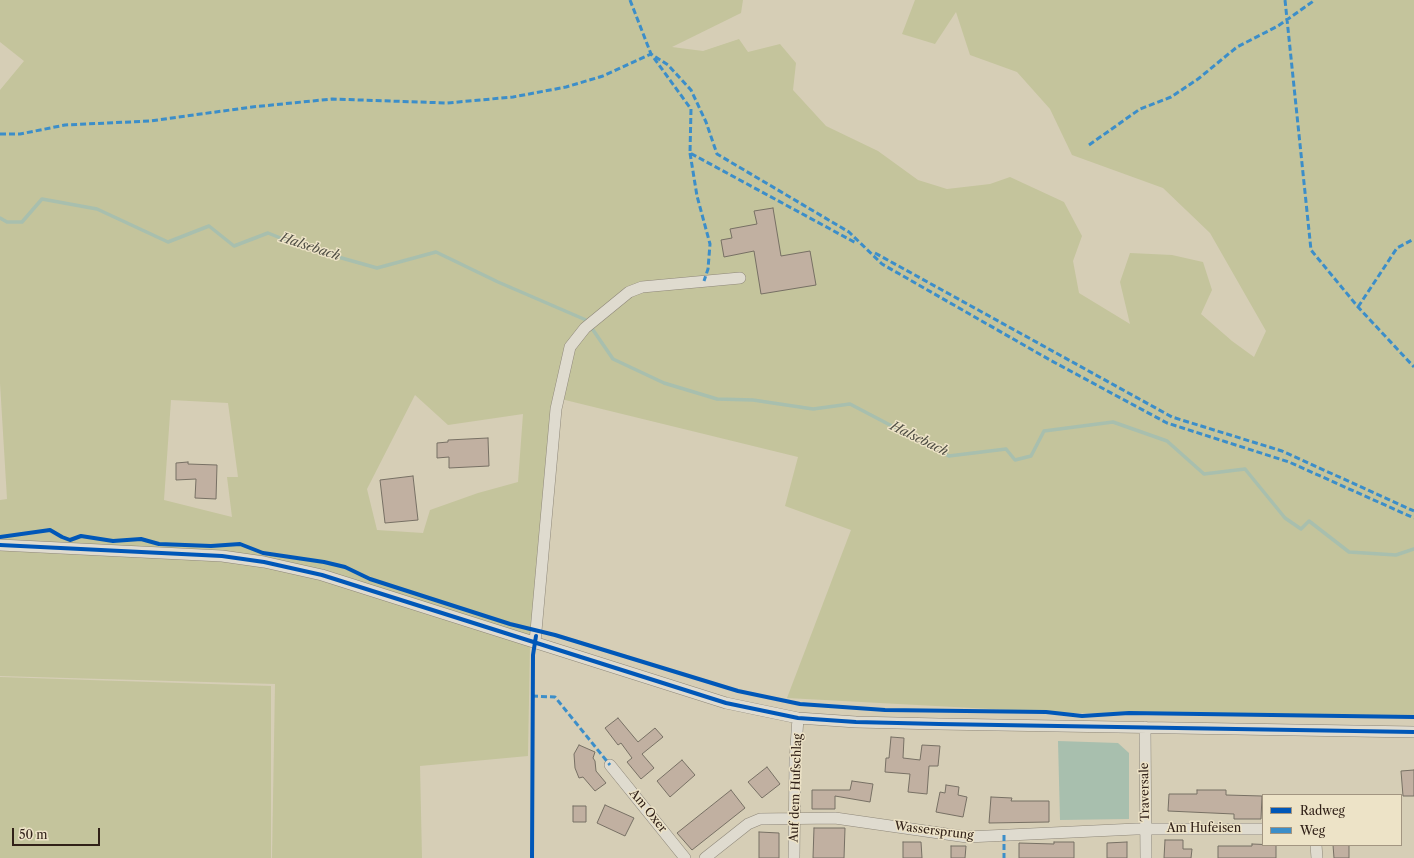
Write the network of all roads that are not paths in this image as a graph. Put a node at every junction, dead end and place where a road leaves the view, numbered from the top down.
1 (740, 278) dead end
2 (0, 545) edge
3 (535, 642) junction
4 (798, 718) junction
5 (1145, 727) junction
6 (1414, 732) edge
7 (610, 764) dead end
8 (794, 819) junction
9 (1262, 829) edge
10 (1146, 830) junction
11 (1316, 846) edge
12 (685, 858) edge
13 (705, 858) edge
14 (794, 858) edge
15 (1146, 858) edge
16 (1317, 858) edge

1 - 3 street
2 - 3 street
3 - 4 street
4 - 5 street
4 - 8 street, Auf dem Hufschlag
5 - 6 street
5 - 10 street, Traversale
7 - 12 street, Am Oxer
8 - 10 street, Wassersprung
8 - 13 street, Wassersprung
8 - 14 street, Auf dem Hufschlag
9 - 10 street, Am Hufeisen
10 - 15 street, Traversale
11 - 16 street

